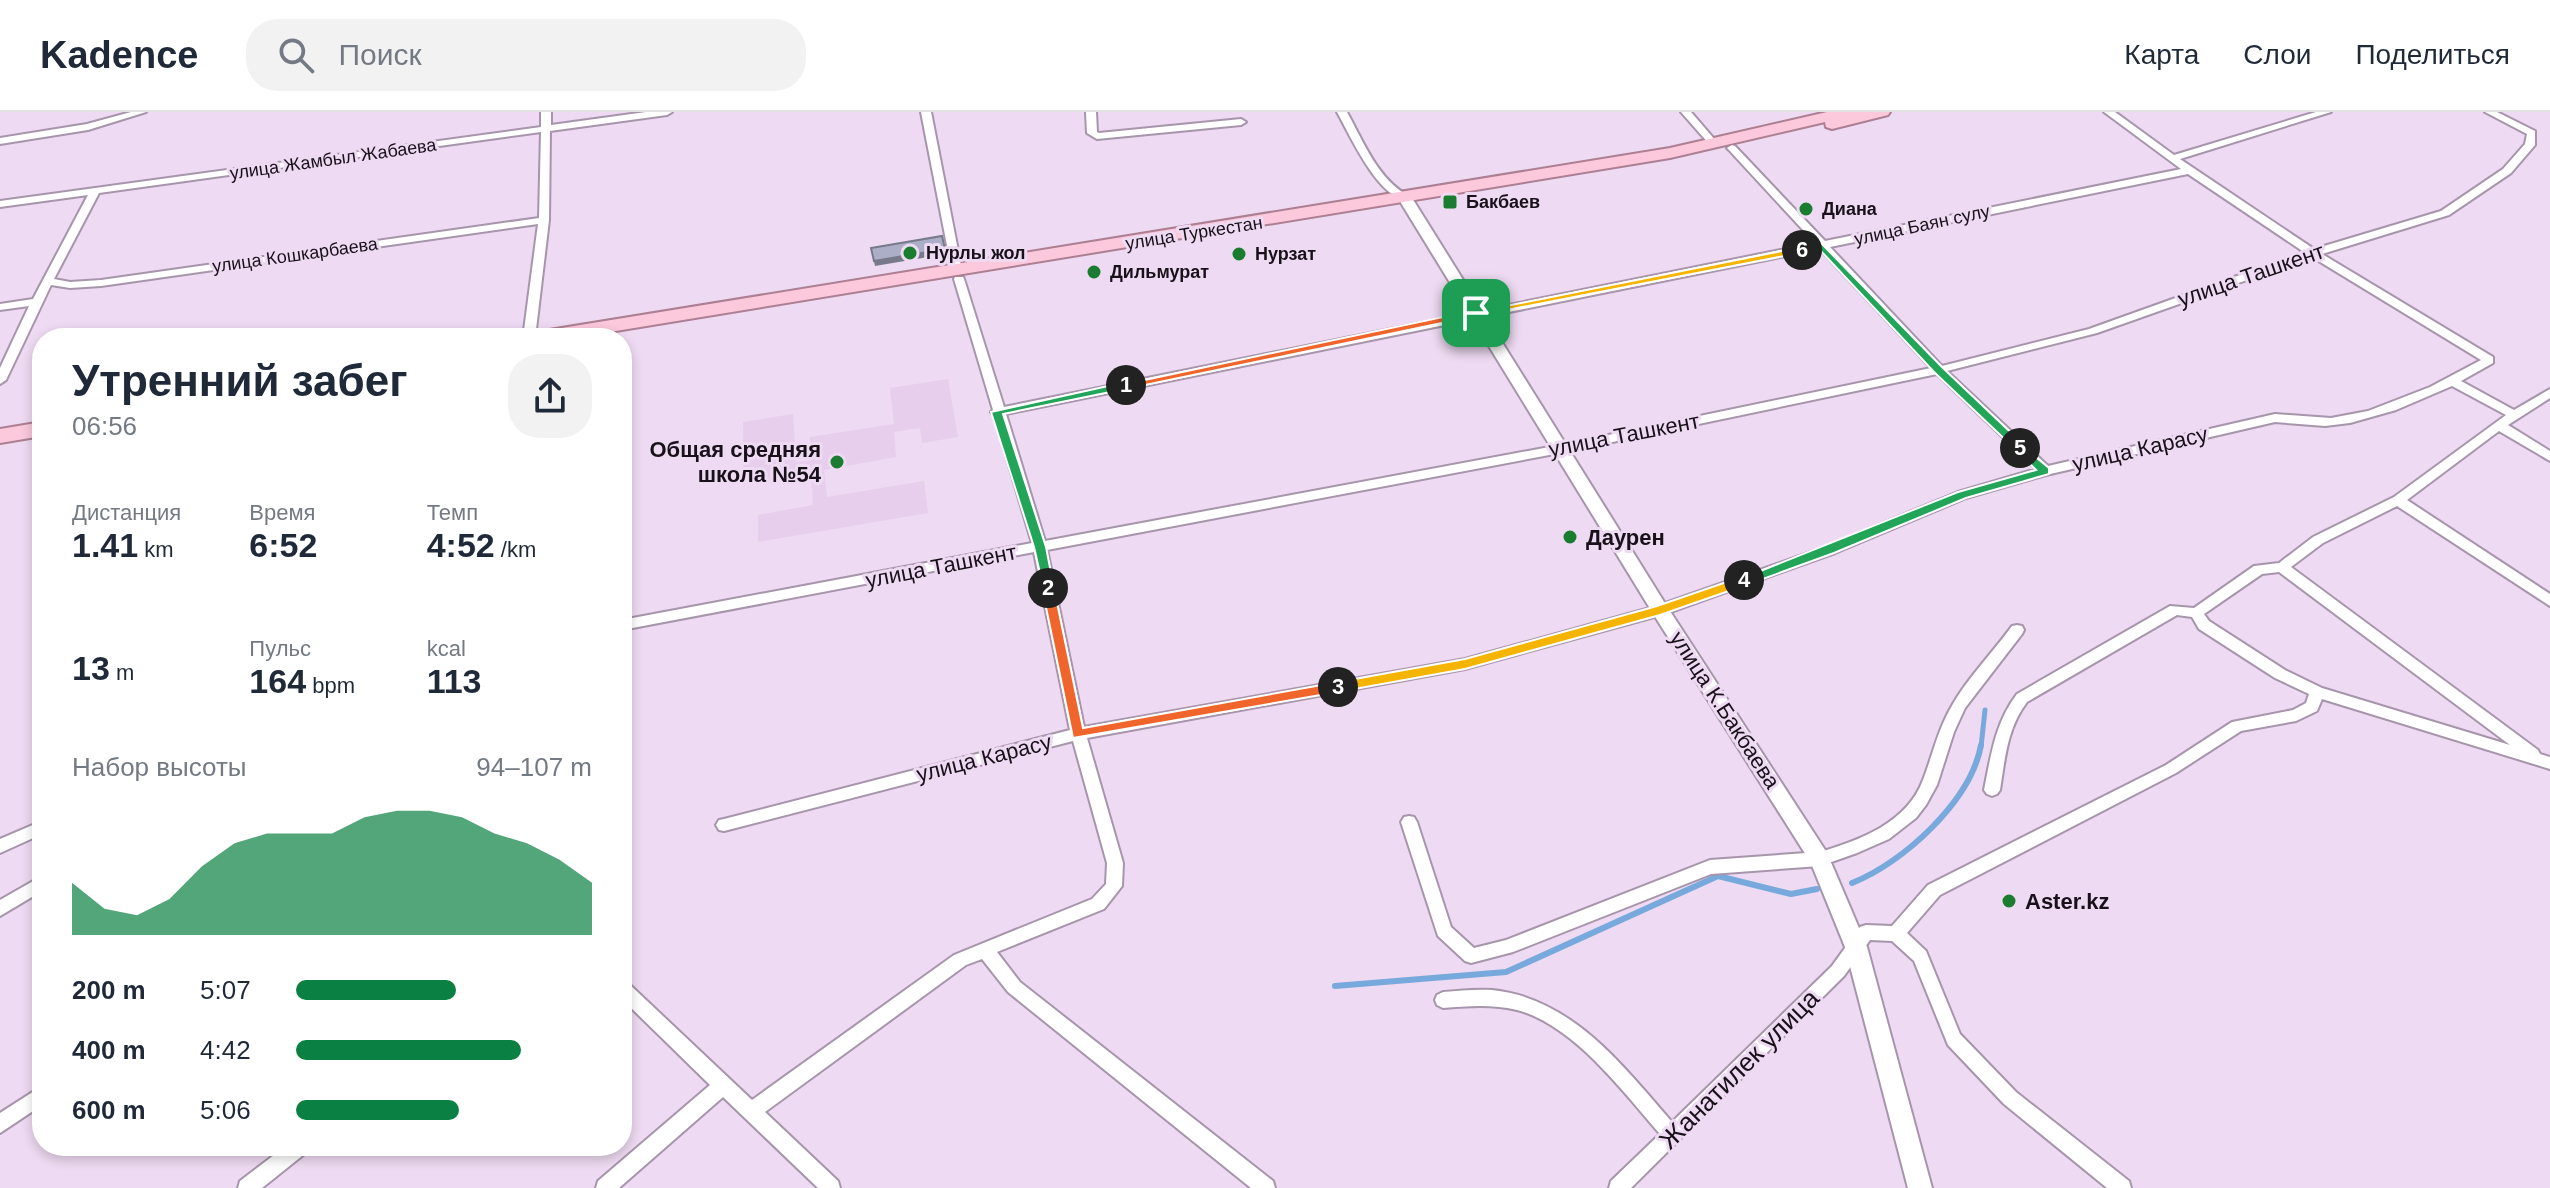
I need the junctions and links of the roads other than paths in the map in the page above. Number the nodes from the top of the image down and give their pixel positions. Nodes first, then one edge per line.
1 (141, 112) edge
2 (546, 112) edge
3 (667, 112) edge
4 (926, 112) edge
5 (1091, 112) edge
6 (1342, 112) edge
7 (1686, 112) edge
8 (1848, 112) edge
9 (1882, 112) edge
10 (2109, 112) edge
11 (2326, 112) edge
12 (2490, 112) edge
13 (1241, 122) dead end
14 (544, 129) junction
15 (0, 141) edge
16 (1713, 143) junction
17 (1732, 148) junction
18 (2171, 159) junction
19 (2188, 171) junction
20 (94, 193) junction
21 (1407, 202) junction
22 (0, 204) edge
23 (544, 220) junction
24 (1821, 246) junction
25 (2309, 254) junction
26 (958, 275) junction
27 (47, 281) junction
28 (37, 302) junction
29 (0, 307) edge
30 (1476, 313) junction
31 (530, 328) edge
32 (604, 328) edge
33 (632, 332) edge
34 (1939, 370) junction
35 (0, 380) edge
36 (2454, 382) junction
37 (2550, 393) edge
38 (997, 412) junction
39 (2514, 415) junction
40 (32, 420) edge
41 (0, 425) edge
42 (2499, 425) junction
43 (32, 431) edge
44 (0, 436) edge
45 (1560, 449) junction
46 (2550, 457) edge
47 (2045, 471) junction
48 (2398, 500) junction
49 (1040, 547) junction
50 (2282, 567) junction
51 (2550, 601) edge
52 (1660, 610) junction
53 (2196, 613) junction
54 (632, 623) edge
55 (2017, 630) dead end
56 (2317, 692) junction
57 (1078, 734) junction
58 (2544, 761) edge
59 (1992, 790) dead end
60 (1409, 822) dead end
61 (724, 825) dead end
62 (32, 832) edge
63 (0, 846) edge
64 (1820, 859) junction
65 (32, 889) edge
66 (0, 909) edge
67 (1896, 934) junction
68 (1856, 947) junction
69 (985, 949) junction
70 (632, 998) edge
71 (1443, 1000) dead end
72 (723, 1085) junction
73 (32, 1102) edge
74 (750, 1112) junction
75 (0, 1124) edge
76 (1672, 1135) junction
77 (288, 1156) edge
78 (247, 1188) edge
79 (605, 1188) edge
80 (831, 1188) edge
81 (1266, 1188) edge
82 (1618, 1188) edge
83 (1920, 1188) edge
84 (2122, 1188) edge

1 - 15 street
2 - 14 street
3 - 14 street, улица Жамбыл Жабаева
4 - 26 street
5 - 13 street
6 - 21 street, улица К.Бакбаева
7 - 16 street
8 - 16 highway, улица Туркестан
9 - 17 highway, улица Туркестан
10 - 18 street
11 - 18 street
12 - 25 street, улица Ташкент
14 - 20 street, улица Жамбыл Жабаева
14 - 23 street
16 - 21 highway, улица Туркестан
17 - 21 highway, улица Туркестан
17 - 24 street
18 - 19 street
19 - 24 street, улица Баян сулу
19 - 25 street
20 - 22 street, улица Жамбыл Жабаева
20 - 27 street
21 - 26 highway, улица Туркестан
21 - 30 street, улица К.Бакбаева
23 - 27 street, улица Кошкарбаева
23 - 31 street
24 - 30 street, улица Баян сулу
24 - 34 street
25 - 34 street, улица Ташкент
25 - 36 street, улица Карасу
26 - 32 highway, улица Туркестан
26 - 33 highway, улица Туркестан
26 - 38 street
27 - 28 street
28 - 29 street
28 - 35 street
30 - 38 street, улица Баян сулу
30 - 45 street, улица К.Бакбаева
34 - 45 street, улица Ташкент
34 - 47 street
36 - 39 street
36 - 47 street, улица Карасу
37 - 39 street
38 - 49 street
39 - 42 street
40 - 41 highway
42 - 46 street
42 - 48 street
43 - 44 highway
45 - 49 street, улица Ташкент
45 - 52 street, улица К.Бакбаева
47 - 52 street, улица Карасу
48 - 50 street
48 - 51 street
49 - 54 street, улица Ташкент
49 - 57 street
50 - 53 street
50 - 58 street
52 - 57 street, улица Карасу
52 - 64 street, улица К.Бакбаева
53 - 56 street
53 - 59 street
55 - 64 street
56 - 58 street
56 - 67 street
57 - 61 street, улица Карасу
57 - 69 street
60 - 64 street
62 - 63 street
64 - 68 street, улица К.Бакбаева
65 - 66 street
67 - 68 street
67 - 84 street
68 - 76 street, Жанатилек улица
68 - 83 street, улица К.Бакбаева
69 - 74 street
69 - 81 street
70 - 72 street
71 - 76 street
72 - 74 street
72 - 79 street
73 - 75 street
74 - 80 street
76 - 82 street, Жанатилек улица
77 - 78 street

